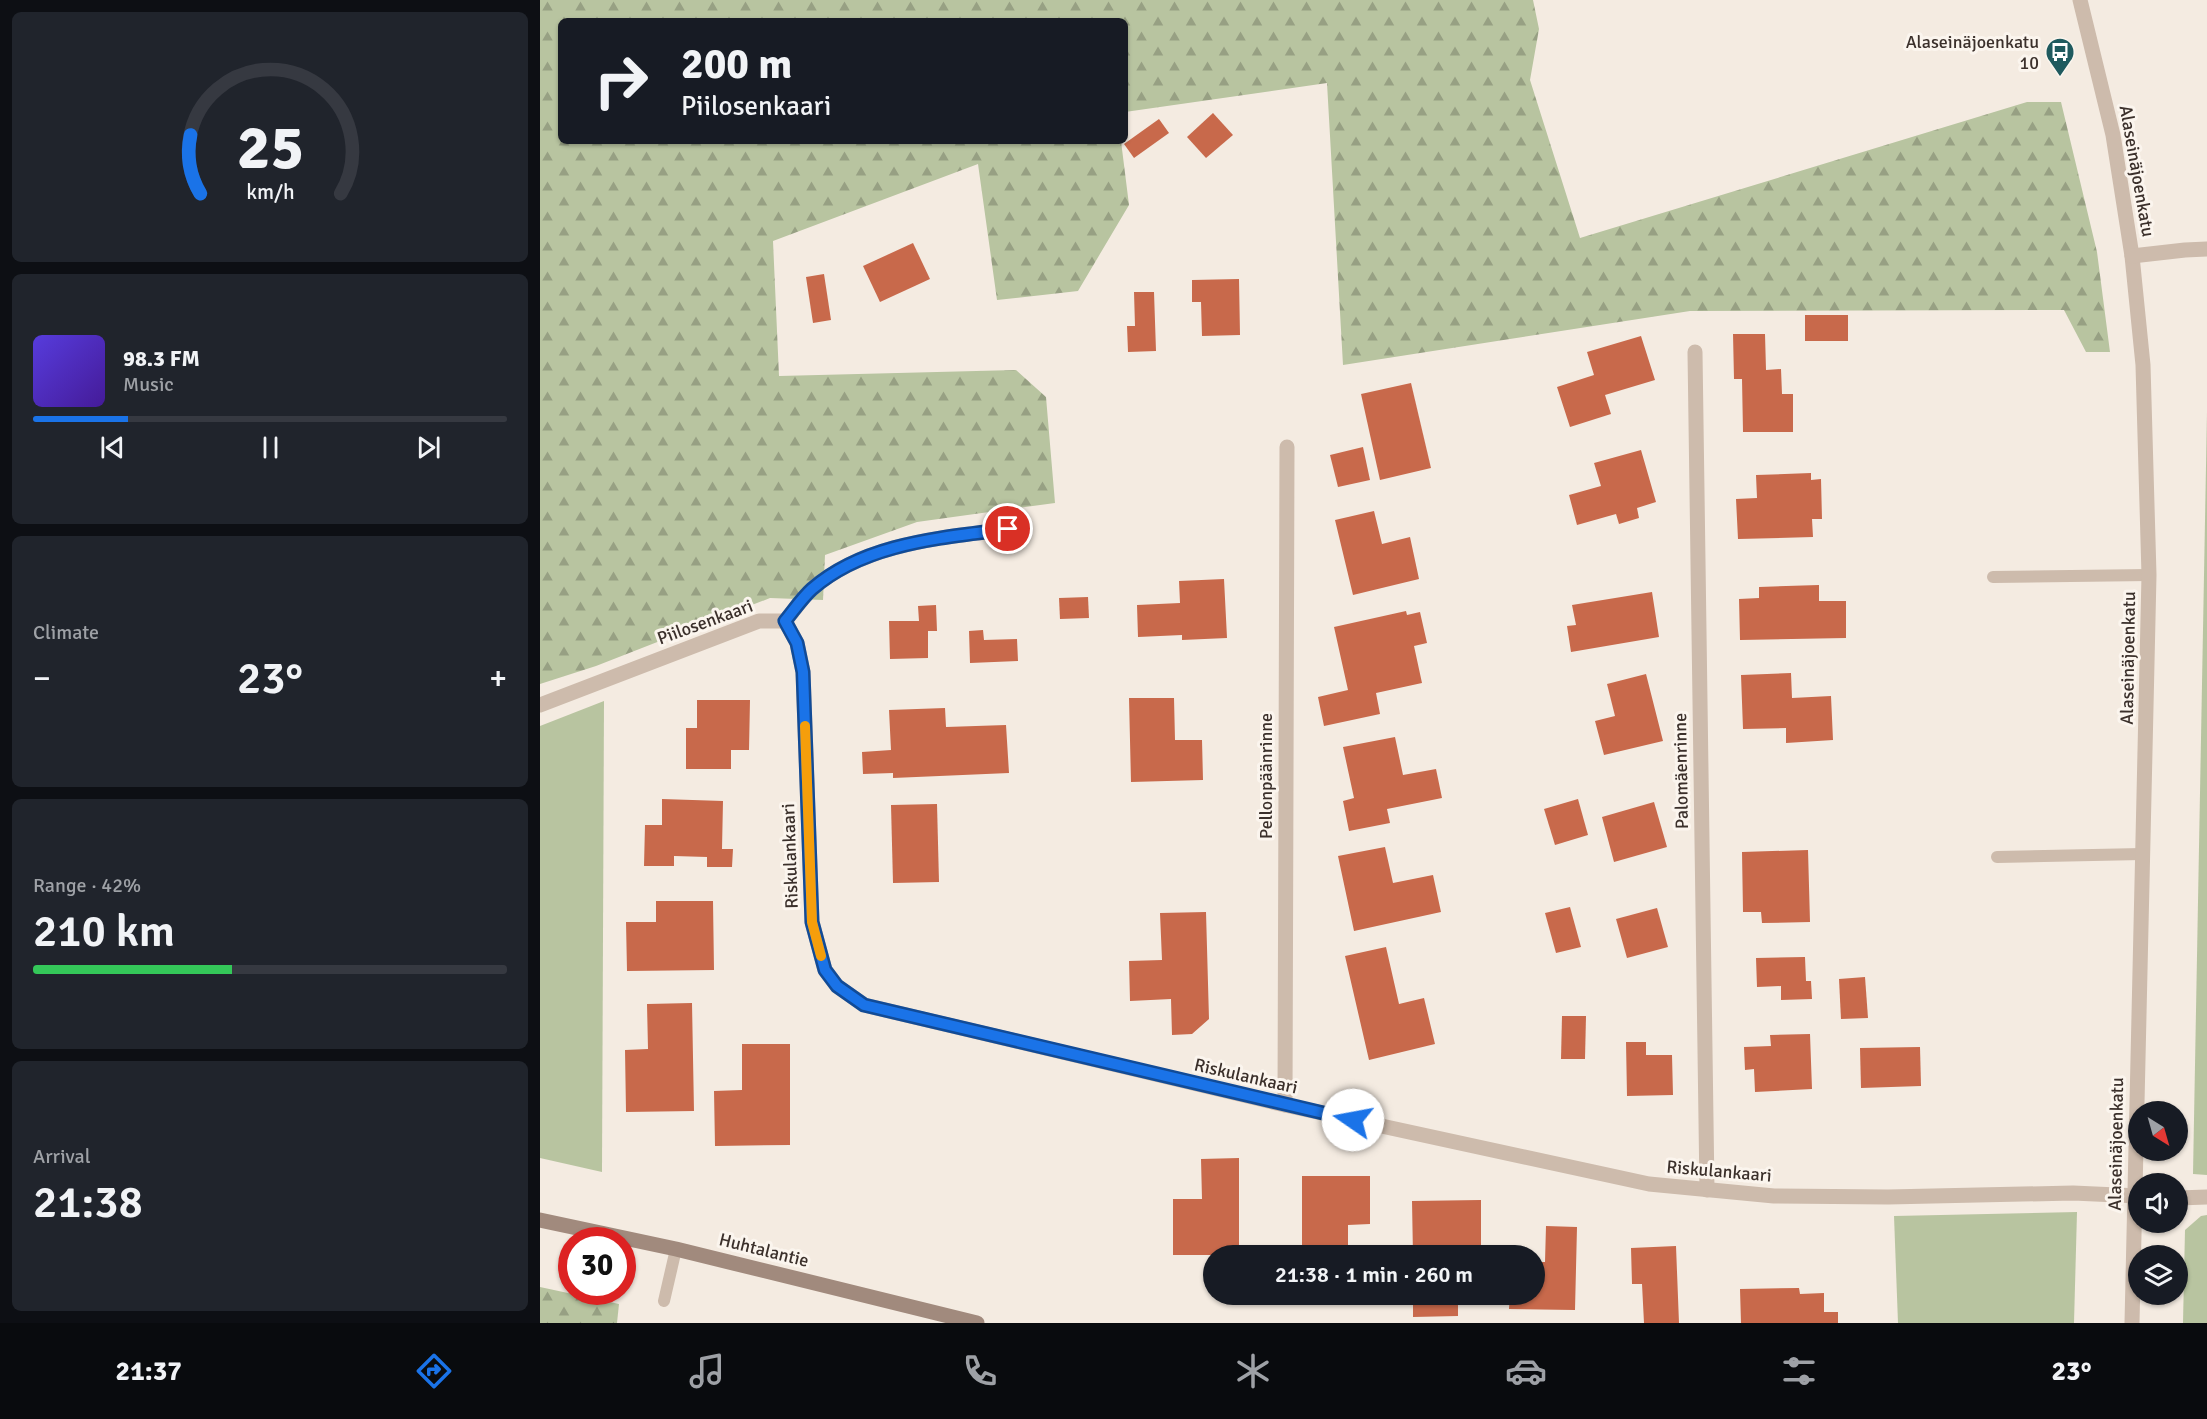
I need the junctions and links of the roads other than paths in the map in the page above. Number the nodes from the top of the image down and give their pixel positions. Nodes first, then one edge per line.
1 (2080, 0) edge
2 (2207, 249) edge
3 (2132, 256) junction
4 (1695, 352) dead end
5 (1287, 447) dead end
6 (1008, 529) dead end
7 (2149, 575) junction
8 (1993, 577) dead end
9 (785, 621) junction
10 (540, 705) edge
11 (2142, 854) junction
12 (1998, 857) dead end
13 (1285, 1105) junction
14 (2137, 1173) edge
15 (1707, 1190) junction
16 (2128, 1196) edge
17 (2207, 1197) edge
18 (2188, 1198) edge
19 (540, 1220) edge
20 (2136, 1233) edge
21 (676, 1249) junction
22 (664, 1301) dead end
23 (977, 1323) edge
24 (2132, 1323) edge

1 - 3 street, Alaseinäjoenkatu
2 - 3 street
3 - 7 street, Alaseinäjoenkatu
4 - 15 street, Palomäenrinne
5 - 13 street, Pellonpäänrinne
6 - 9 street
7 - 8 lane
7 - 11 street, Alaseinäjoenkatu
9 - 10 street, Piilosenkaari
9 - 13 street, Riskulankaari
11 - 12 lane
11 - 14 street, Alaseinäjoenkatu
13 - 15 street, Riskulankaari
15 - 16 street, Riskulankaari
17 - 18 street
19 - 21 main road, Huhtalantie
20 - 24 street, Alaseinäjoenkatu
21 - 22 lane
21 - 23 main road, Huhtalantie

